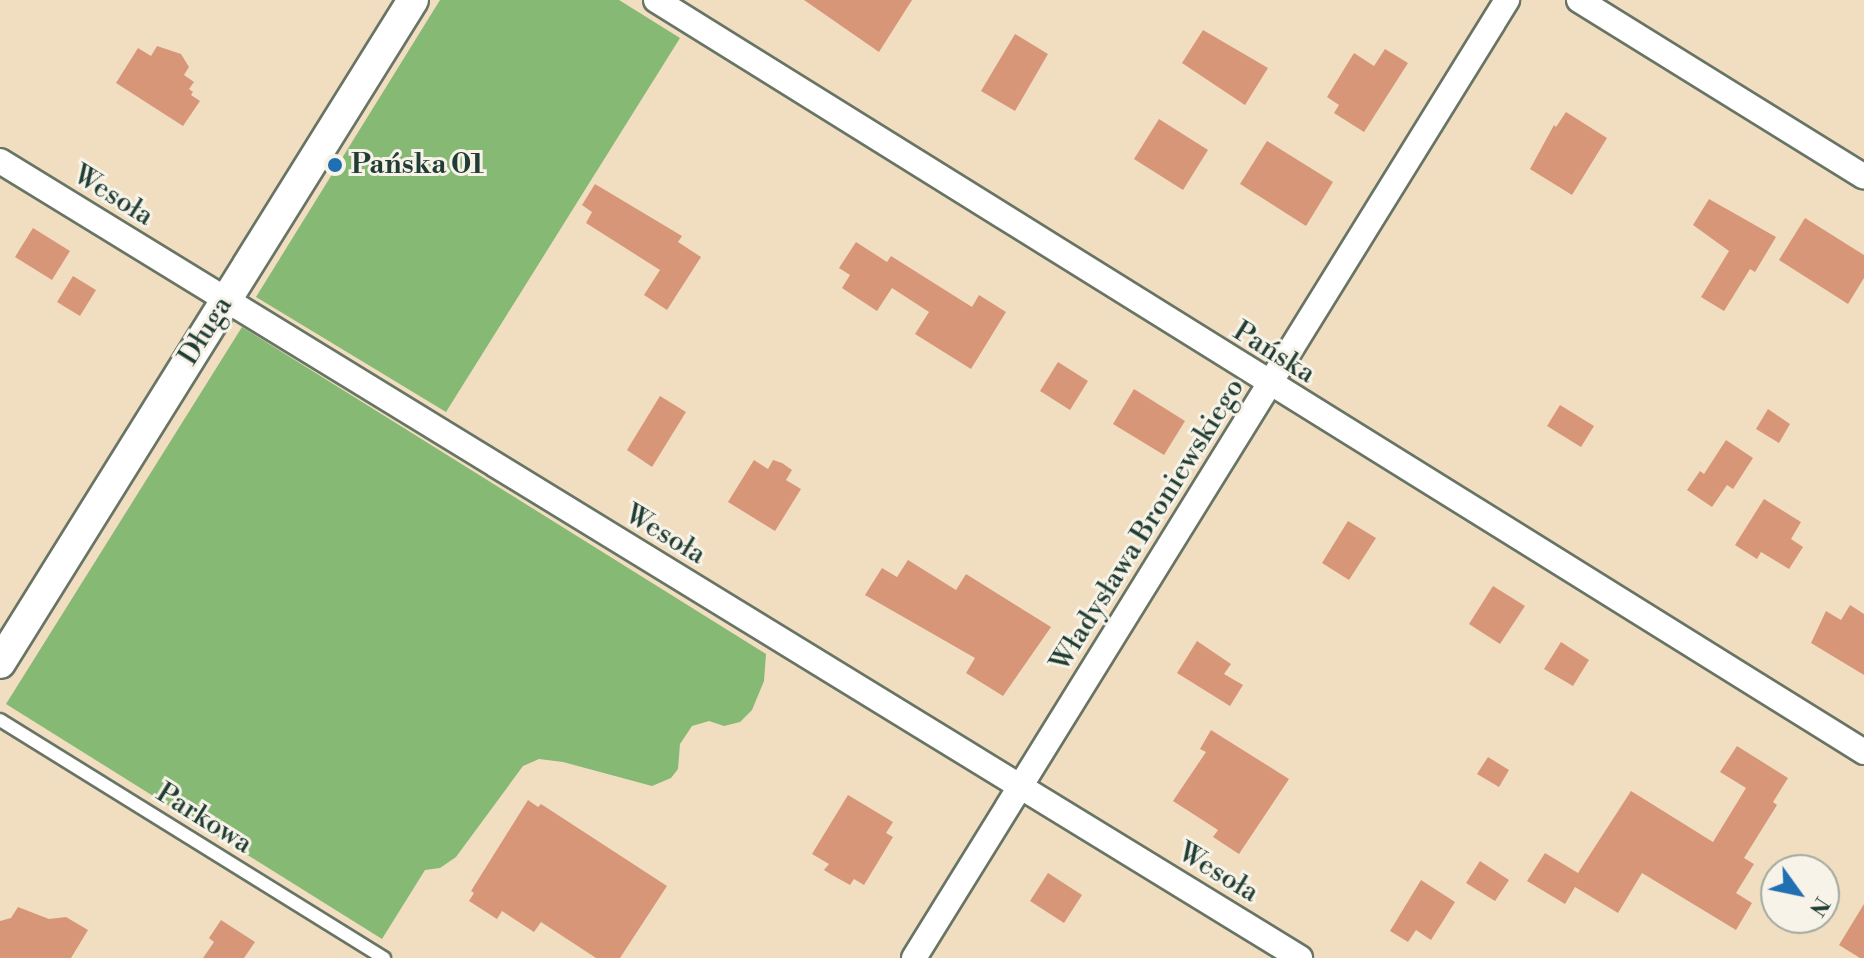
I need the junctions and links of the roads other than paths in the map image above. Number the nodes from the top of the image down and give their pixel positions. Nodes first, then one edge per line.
1 (413, 0) edge
2 (656, 0) edge
3 (1507, 0) edge
4 (1579, 0) edge
5 (0, 161) edge
6 (1864, 177) edge
7 (225, 302) junction
8 (1270, 385) junction
9 (0, 663) edge
10 (0, 720) edge
11 (1864, 752) edge
12 (1020, 787) junction
13 (384, 958) edge
14 (914, 958) edge
15 (1300, 958) edge

1 - 7 street, Długa
2 - 8 street, Pańska
3 - 8 street, Władysława Broniewskiego
4 - 6 street
5 - 7 street, Wesoła
7 - 9 street, Długa
7 - 12 street, Wesoła
8 - 11 street, Pańska
8 - 12 street, Władysława Broniewskiego
10 - 13 lane, Parkowa
12 - 14 street, Władysława Broniewskiego
12 - 15 street, Wesoła

